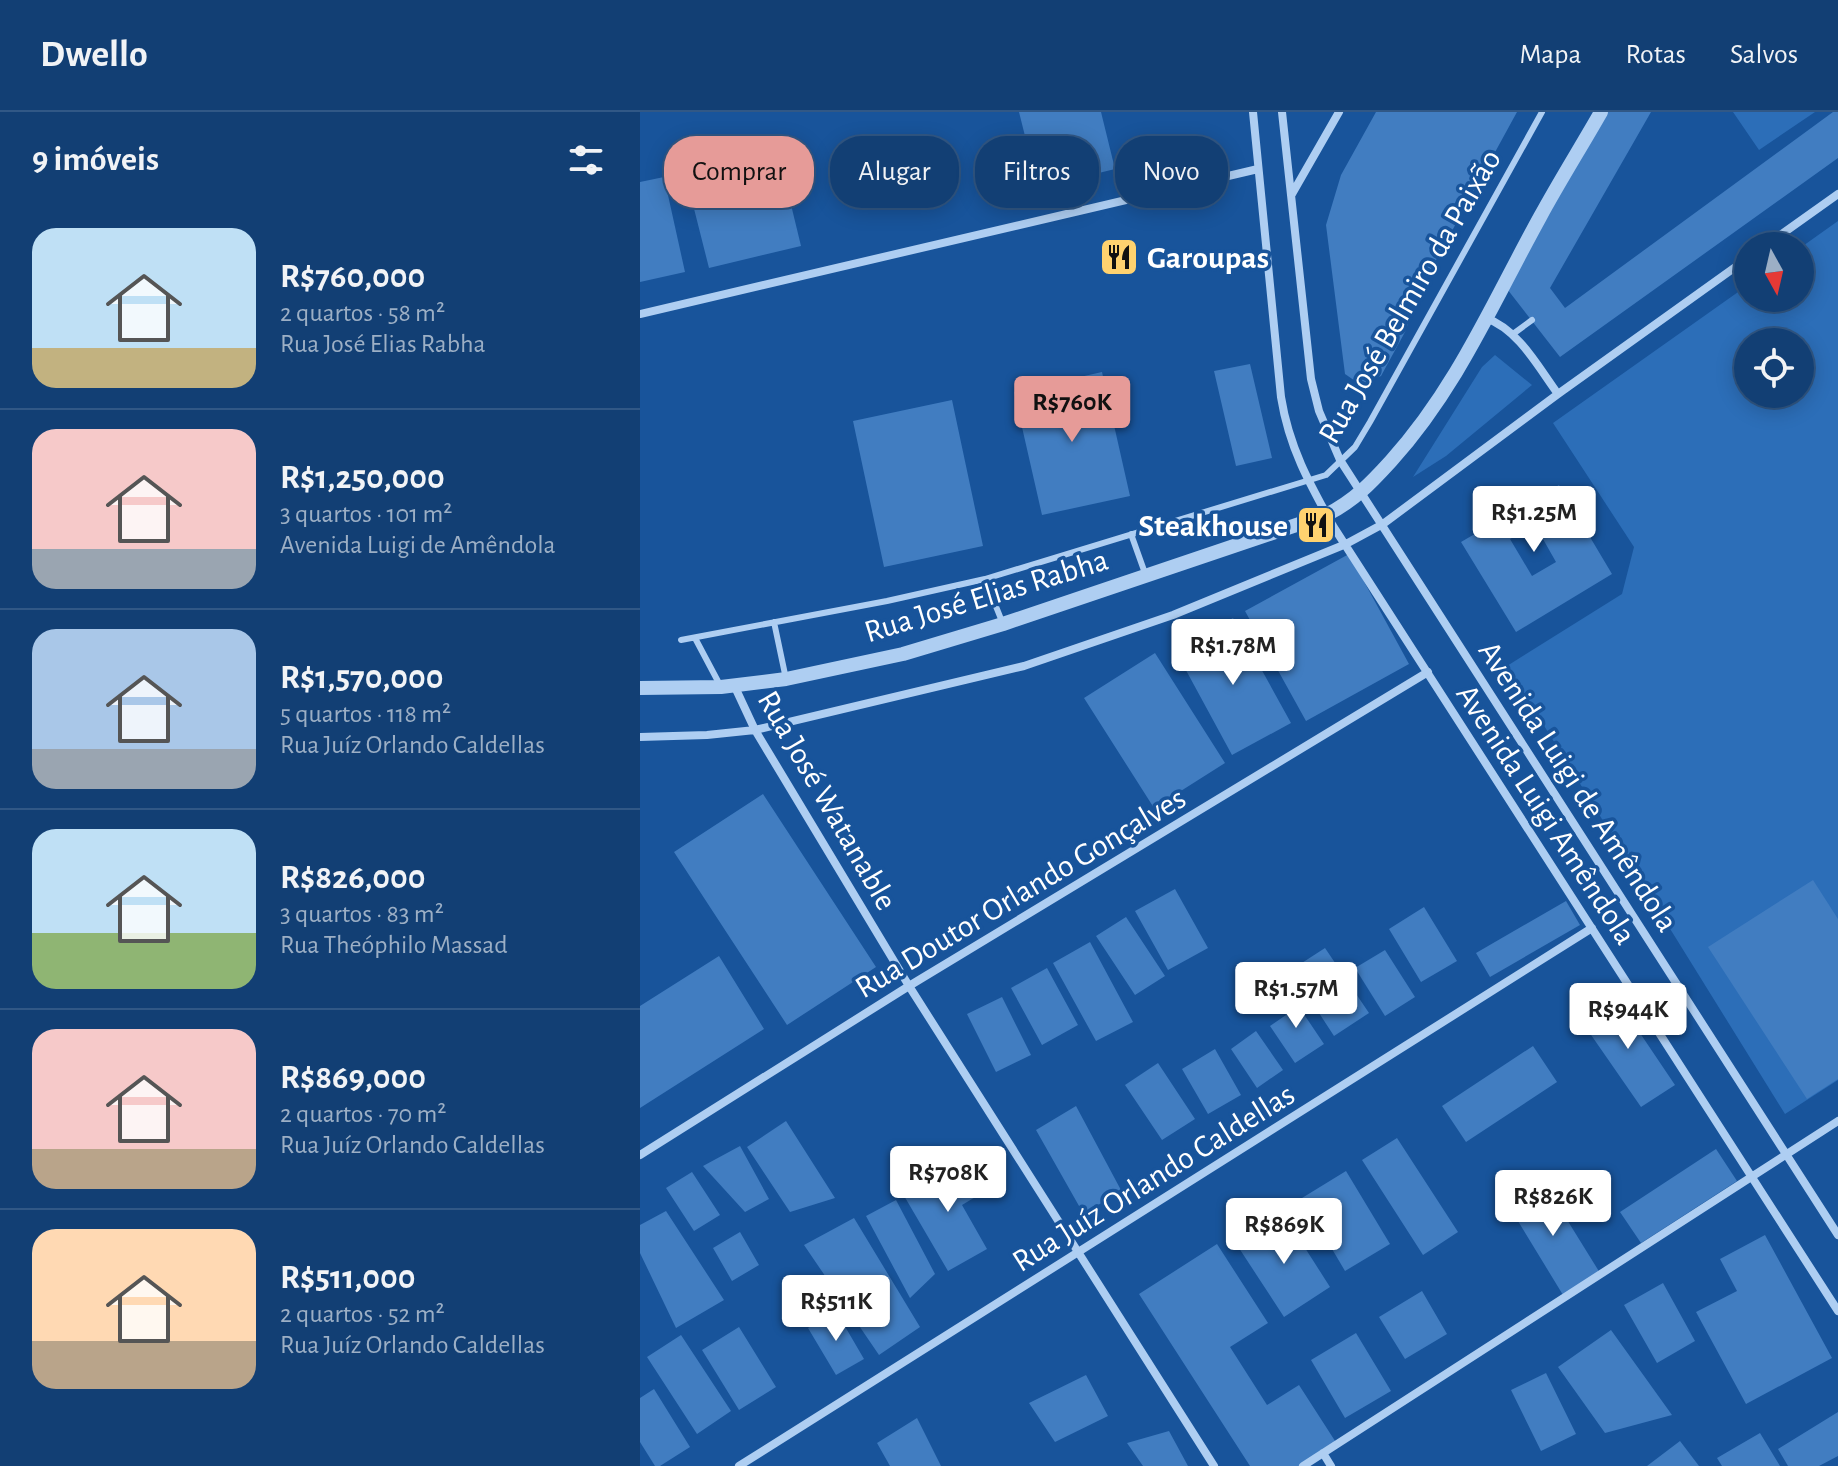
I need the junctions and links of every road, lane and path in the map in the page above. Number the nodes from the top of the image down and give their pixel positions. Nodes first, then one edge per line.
1 (1253, 112) edge
2 (1282, 112) edge
3 (1339, 112) edge
4 (1542, 112) edge
5 (1601, 112) edge
6 (1258, 169) junction
7 (1838, 194) edge
8 (1292, 195) junction
9 (1785, 232) edge
10 (1734, 268) edge
11 (640, 314) edge
12 (1486, 318) junction
13 (1532, 320) dead end
14 (1513, 334) junction
15 (1558, 394) junction
16 (1342, 462) junction
17 (1306, 477) junction
18 (1361, 494) junction
19 (1326, 515) junction
20 (1383, 524) junction
21 (1131, 534) junction
22 (1346, 544) junction
23 (1146, 576) junction
24 (985, 579) junction
25 (774, 622) junction
26 (1003, 624) junction
27 (695, 638) junction
28 (681, 640) dead end
29 (1428, 672) junction
30 (786, 679) junction
31 (727, 686) junction
32 (640, 688) edge
33 (755, 730) junction
34 (640, 737) edge
35 (1592, 928) junction
36 (909, 986) junction
37 (1838, 1121) edge
38 (1786, 1154) junction
39 (640, 1155) edge
40 (1752, 1177) junction
41 (1838, 1235) edge
42 (1077, 1253) junction
43 (1838, 1311) edge
44 (1323, 1453) junction
45 (739, 1466) edge
46 (1214, 1466) edge
47 (1303, 1466) edge
48 (1331, 1466) edge

1 - 6 street, Avenida Luigi Amêndola
2 - 8 street, Avenida Luigi de Amêndola
3 - 8 street
4 - 16 lane, Rua José Belmiro da Paixão
5 - 12 street, Rua José Elias Rabha
6 - 11 street
6 - 17 street, Avenida Luigi Amêndola
7 - 9 street
8 - 16 street, Avenida Luigi de Amêndola
10 - 15 street
12 - 14 street
12 - 18 street, Rua José Elias Rabha
13 - 14 lane
14 - 15 street
15 - 20 street
16 - 17 lane, Rua José Belmiro da Paixão
16 - 18 street, Avenida Luigi de Amêndola
17 - 19 street, Avenida Luigi Amêndola
17 - 21 lane, Rua José Belmiro da Paixão
18 - 19 street, Rua José Elias Rabha
18 - 20 street, Avenida Luigi de Amêndola
19 - 22 street, Avenida Luigi Amêndola
19 - 23 street, Rua José Elias Rabha
20 - 22 street
20 - 38 street, Avenida Luigi de Amêndola
21 - 23 lane
21 - 24 lane, Rua José Belmiro da Paixão
22 - 29 street, Avenida Luigi Amêndola
22 - 33 street
23 - 26 street, Rua José Elias Rabha
24 - 25 lane, Rua José Belmiro da Paixão
24 - 26 lane
25 - 27 lane, Rua José Belmiro da Paixão
25 - 30 lane
26 - 30 street, Rua José Elias Rabha
27 - 28 lane, Rua José Belmiro da Paixão
27 - 31 lane
29 - 35 street, Avenida Luigi Amêndola
29 - 36 street, Rua Doutor Orlando Gonçalves
30 - 31 street, Rua José Elias Rabha
31 - 32 street, Rua José Elias Rabha
31 - 33 street, Rua José Watanable
33 - 34 street
33 - 36 street, Rua José Watanable
35 - 40 street, Avenida Luigi Amêndola
35 - 42 street, Rua Juíz Orlando Caldellas
36 - 39 street, Rua Doutor Orlando Gonçalves
36 - 42 street, Rua José Watanable
37 - 38 street
38 - 40 street
38 - 41 street, Avenida Luigi de Amêndola
40 - 43 street, Avenida Luigi Amêndola
40 - 44 street
42 - 45 street, Rua Juíz Orlando Caldellas
42 - 46 street, Rua José Watanable
44 - 47 street
44 - 48 street

